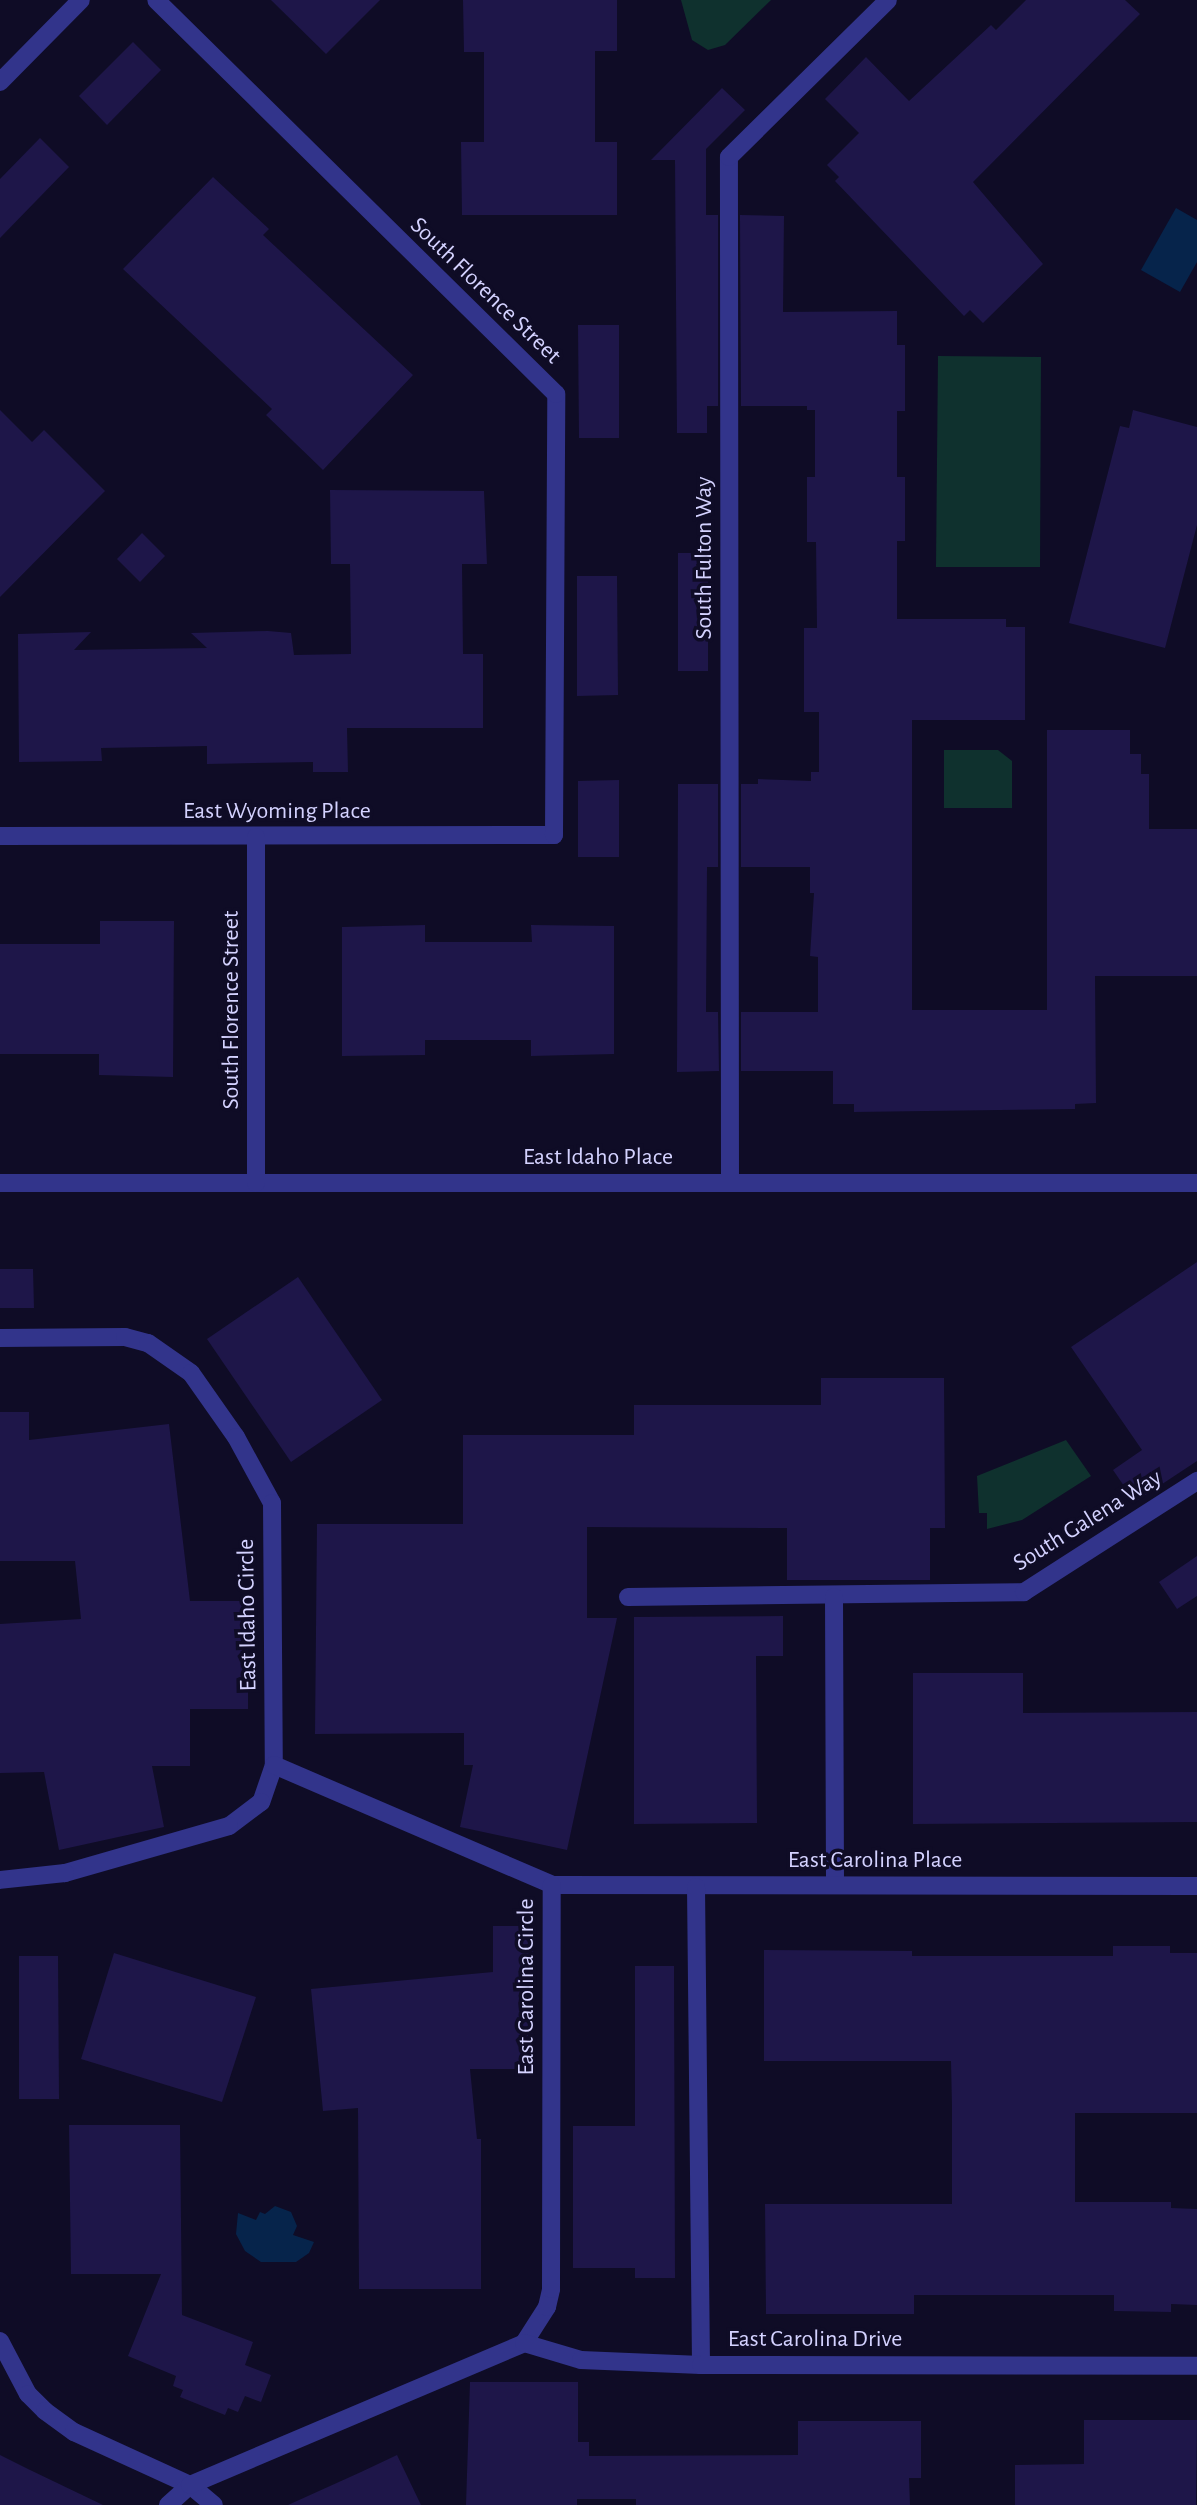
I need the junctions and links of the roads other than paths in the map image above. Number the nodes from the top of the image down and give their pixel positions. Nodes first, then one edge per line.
1 (81, 0) edge
2 (156, 0) edge
3 (888, 0) edge
4 (0, 82) edge
5 (554, 835) joint
6 (0, 836) edge
7 (256, 837) junction
8 (730, 1182) junction
9 (0, 1183) edge
10 (256, 1183) junction
11 (1197, 1183) edge
12 (0, 1338) edge
13 (1197, 1481) edge
14 (628, 1597) dead end
15 (834, 1597) junction
16 (274, 1765) junction
17 (0, 1880) edge
18 (552, 1885) junction
19 (835, 1885) junction
20 (695, 1886) junction
21 (1197, 1886) edge
22 (0, 2341) edge
23 (524, 2343) junction
24 (701, 2365) junction
25 (1197, 2366) edge
26 (190, 2485) junction
27 (168, 2505) edge
28 (214, 2505) edge

1 - 4 street
2 - 5 street, South Florence Street
3 - 8 street, South Fulton Way
5 - 7 street, East Wyoming Place
6 - 7 street, East Wyoming Place
7 - 10 street, South Florence Street
8 - 10 street, East Idaho Place
8 - 11 street, East Idaho Place
9 - 10 street, East Idaho Place
12 - 16 street, East Idaho Circle
13 - 15 street, South Galena Way
14 - 15 street, South Galena Way
15 - 19 street
16 - 17 street, East Idaho Circle
16 - 18 street, East Carolina Circle
18 - 20 street, East Carolina Place
18 - 23 street, East Carolina Circle
19 - 20 street, East Carolina Place
19 - 21 street, East Carolina Place
20 - 24 street, East Carolina Drive
22 - 26 street
23 - 24 street
23 - 26 street
24 - 25 street, East Carolina Drive
26 - 27 street
26 - 28 street

